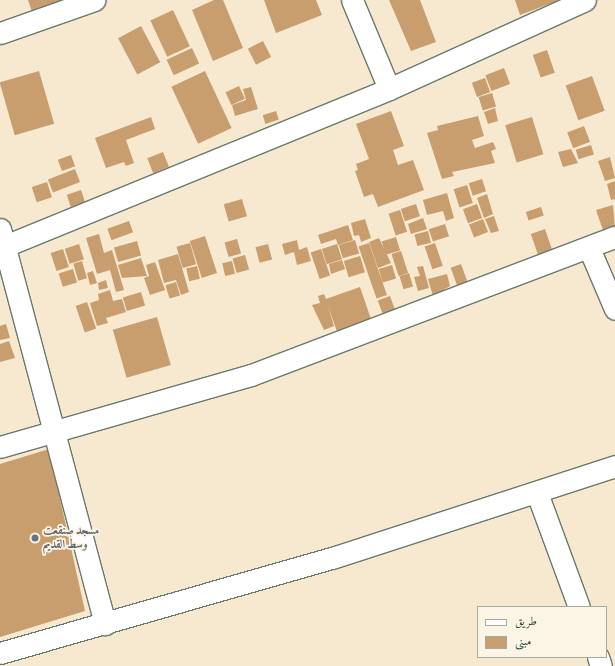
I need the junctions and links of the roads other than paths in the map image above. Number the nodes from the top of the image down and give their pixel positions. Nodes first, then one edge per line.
1 (94, 0) edge
2 (352, 0) edge
3 (585, 0) edge
4 (0, 33) edge
5 (389, 89) junction
6 (615, 237) edge
7 (2, 241) edge
8 (589, 248) junction
9 (615, 309) edge
10 (54, 432) junction
11 (0, 447) edge
12 (615, 466) edge
13 (537, 493) junction
14 (579, 606) edge
15 (105, 624) junction
16 (0, 653) edge

1 - 4 street
2 - 5 street
3 - 5 street
5 - 7 street
6 - 8 street
7 - 10 street
8 - 9 street
8 - 10 street
10 - 11 street
10 - 15 street
12 - 13 street
13 - 14 street
13 - 15 street
15 - 16 street

